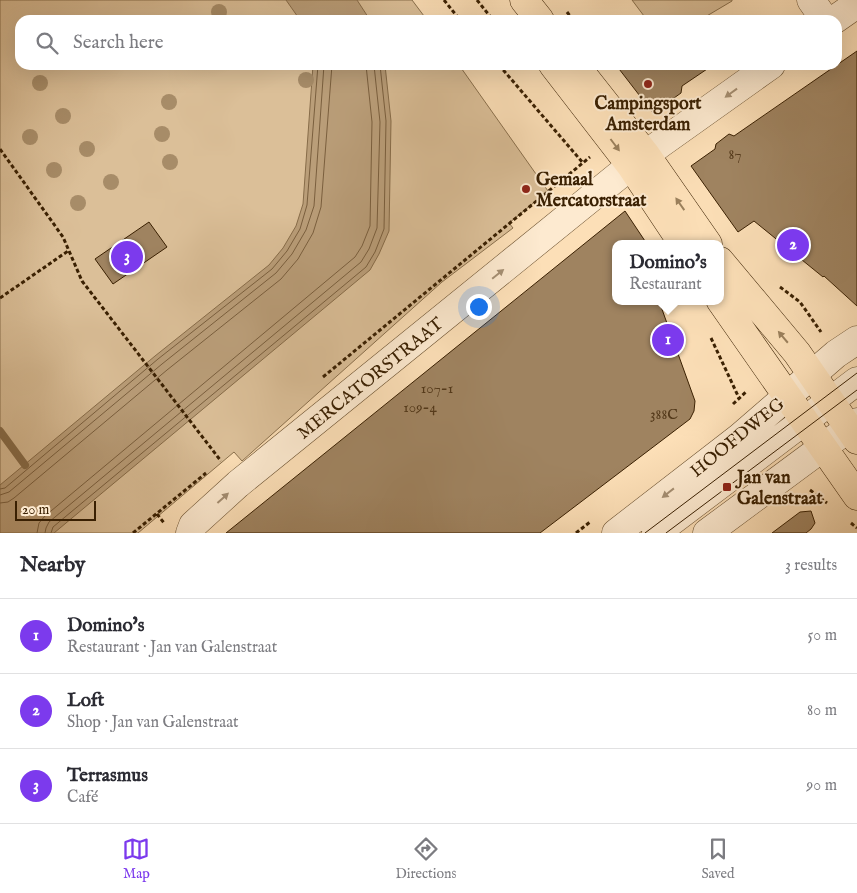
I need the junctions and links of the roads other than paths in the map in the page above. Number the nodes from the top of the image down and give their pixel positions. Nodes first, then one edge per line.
1 (504, 0) edge
2 (524, 0) edge
3 (811, 0) edge
4 (857, 4) edge
5 (515, 15) edge
6 (536, 15) edge
7 (822, 15) edge
8 (841, 15) edge
9 (557, 70) edge
10 (578, 70) edge
11 (764, 70) edge
12 (638, 161) junction
13 (681, 240) edge
14 (705, 240) edge
15 (724, 266) edge
16 (724, 305) edge
17 (857, 340) edge
18 (812, 375) junction
19 (857, 381) edge
20 (788, 397) junction
21 (830, 401) junction
22 (804, 421) junction
23 (854, 430) edge
24 (823, 447) junction
25 (857, 496) edge
26 (190, 533) edge
27 (616, 533) edge
28 (656, 533) edge
29 (707, 533) edge

1 - 5 main road
2 - 6 main road
3 - 7 street
4 - 8 street
9 -> 12 main road
10 - 12 main road
11 -> 12 street, MERCATORSTRAAT
12 - 13 main road
14 -> 12 main road
26 -> 12 street, MERCATORSTRAAT
18 -> 15 main road
16 - 20 main road
17 - 18 street, HOOFDWEG
18 - 20 street, HOOFDWEG
18 - 21 main road
19 - 21 street, HOOFDWEG
20 - 22 main road
20 -> 27 street, HOOFDWEG
21 - 22 street, HOOFDWEG
21 - 23 main road
22 - 24 main road
22 - 28 street, HOOFDWEG
23 - 24 street
24 - 25 main road
24 - 29 street

